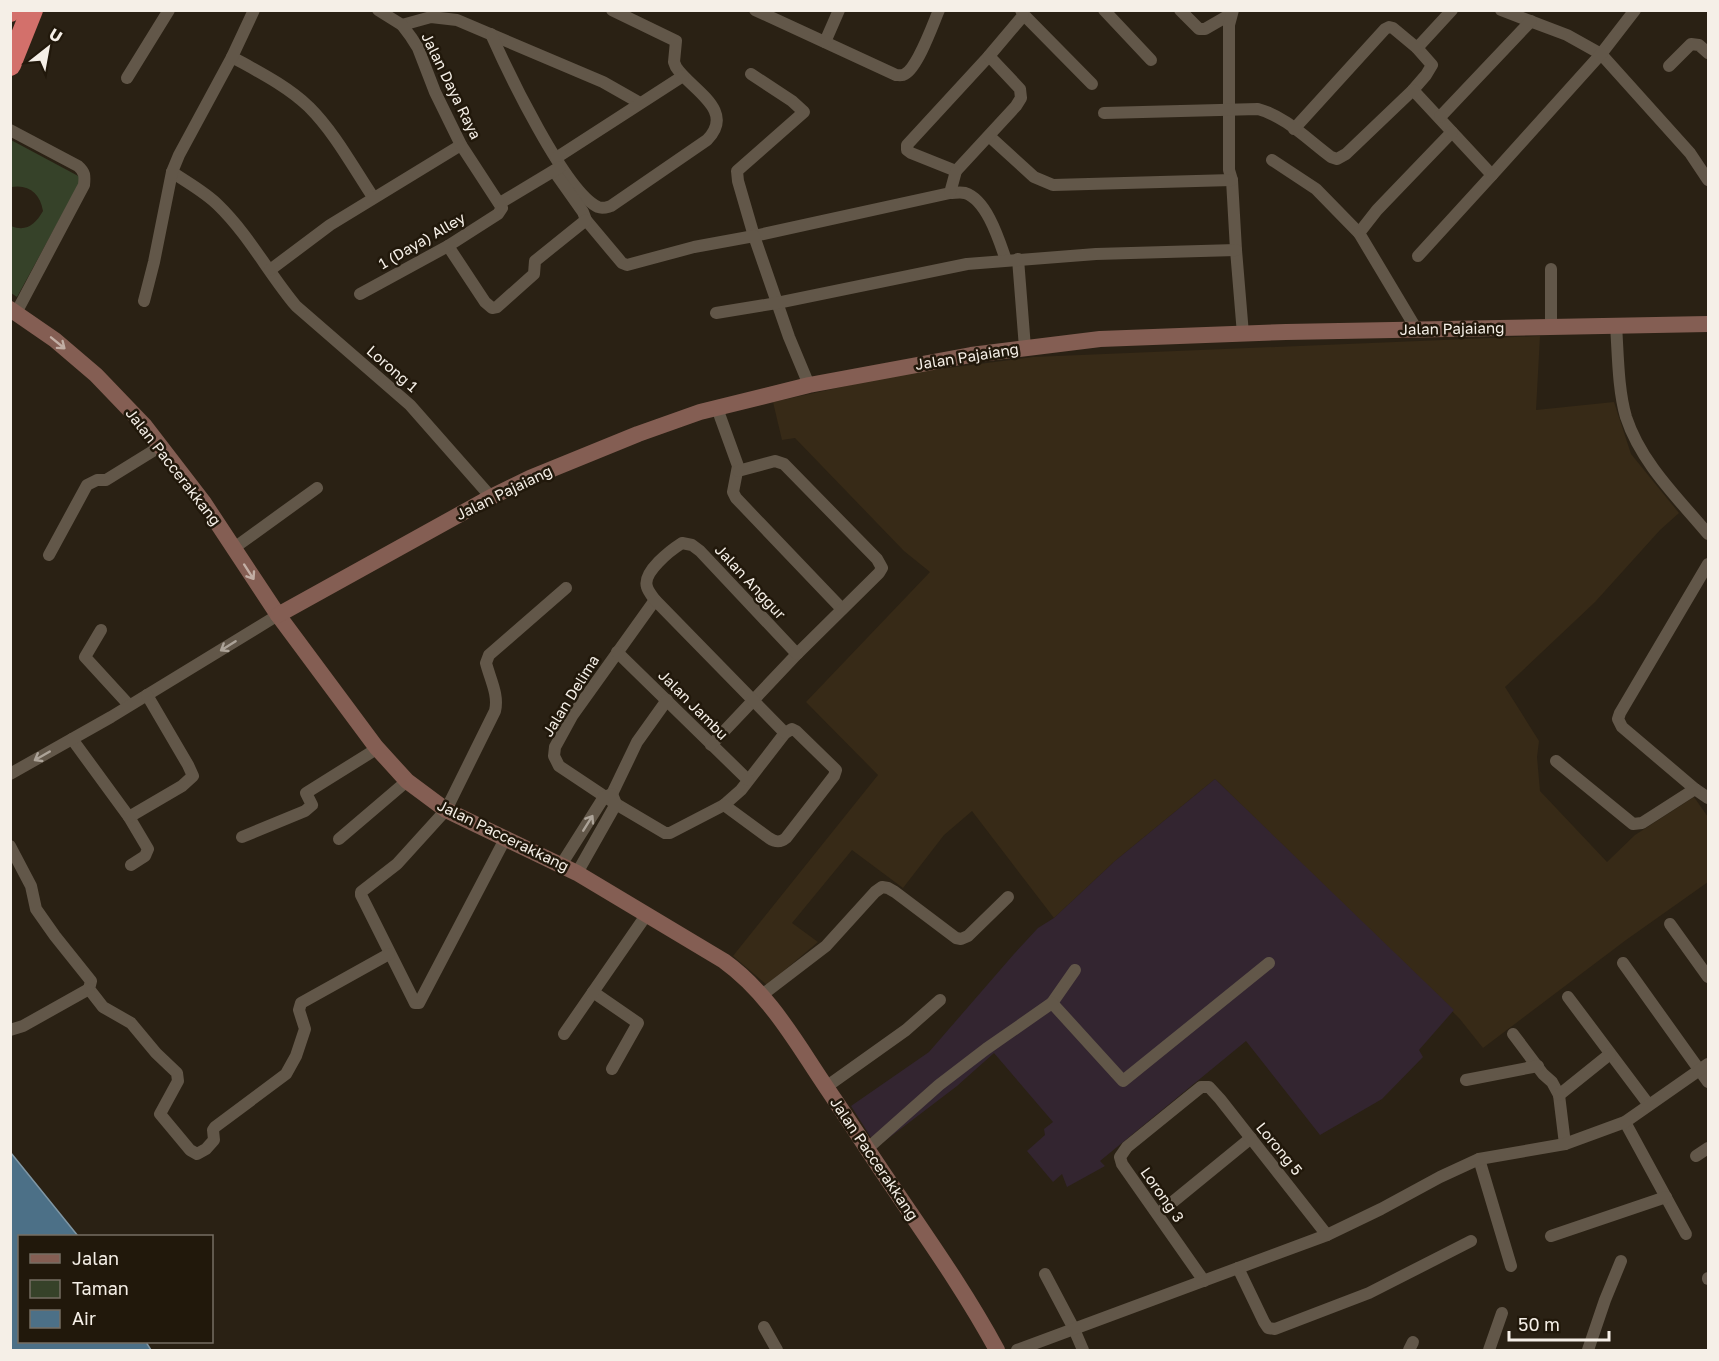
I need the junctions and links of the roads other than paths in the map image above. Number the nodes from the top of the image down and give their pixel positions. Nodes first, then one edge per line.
1 (32, 10) edge
2 (169, 10) edge
3 (254, 10) edge
4 (378, 10) edge
5 (612, 10) edge
6 (755, 10) edge
7 (839, 10) edge
8 (939, 10) edge
9 (1104, 10) edge
10 (1180, 10) edge
11 (1452, 10) edge
12 (1501, 10) edge
13 (1635, 10) edge
14 (1022, 12) edge
15 (1232, 12) edge
16 (450, 14) edge
17 (398, 18) edge
18 (1531, 21) junction
19 (491, 34) junction
20 (825, 42) junction
21 (1417, 48) junction
22 (1708, 53) edge
23 (1601, 54) junction
24 (989, 56) junction
25 (232, 57) junction
26 (1151, 60) dead end
27 (10, 64) edge
28 (1669, 66) dead end
29 (751, 75) dead end
30 (682, 76) junction
31 (127, 78) dead end
32 (1092, 84) dead end
33 (1413, 90) junction
34 (640, 103) junction
35 (1229, 110) junction
36 (1104, 113) dead end
37 (1440, 117) junction
38 (1294, 129) junction
39 (10, 130) edge
40 (1452, 132) junction
41 (989, 136) junction
42 (461, 145) junction
43 (1272, 160) dead end
44 (557, 165) junction
45 (956, 171) junction
46 (172, 172) junction
47 (1492, 175) junction
48 (1232, 180) junction
49 (1708, 180) edge
50 (950, 193) junction
51 (373, 197) junction
52 (499, 209) junction
53 (586, 220) junction
54 (1359, 233) junction
55 (754, 237) junction
56 (448, 246) junction
57 (1236, 250) junction
58 (1418, 256) dead end
59 (1012, 260) junction
60 (1551, 269) dead end
61 (270, 270) junction
62 (360, 294) dead end
63 (144, 301) dead end
64 (777, 303) junction
65 (13, 311) edge
66 (716, 313) dead end
67 (1708, 324) edge
68 (1616, 325) junction
69 (1551, 326) junction
70 (1418, 330) junction
71 (1243, 334) junction
72 (1025, 348) junction
73 (809, 385) junction
74 (717, 408) junction
75 (161, 446) junction
76 (738, 471) junction
77 (317, 488) dead end
78 (491, 497) junction
79 (1708, 534) edge
80 (234, 548) junction
81 (49, 555) dead end
82 (1708, 564) edge
83 (566, 588) dead end
84 (655, 600) junction
85 (842, 609) junction
86 (278, 615) junction
87 (101, 630) dead end
88 (617, 652) junction
89 (797, 654) junction
90 (147, 695) junction
91 (667, 700) junction
92 (754, 700) junction
93 (129, 705) junction
94 (785, 733) junction
95 (72, 739) junction
96 (711, 745) junction
97 (378, 748) junction
98 (1556, 761) dead end
99 (10, 774) edge
100 (748, 780) junction
101 (407, 781) junction
102 (1695, 789) junction
103 (611, 798) junction
104 (1708, 798) edge
105 (724, 805) junction
106 (446, 810) junction
107 (129, 817) junction
108 (242, 837) dead end
109 (339, 839) dead end
110 (506, 839) junction
111 (10, 846) edge
112 (131, 865) dead end
113 (561, 865) junction
114 (577, 873) junction
115 (1008, 897) dead end
116 (647, 914) junction
117 (1670, 924) dead end
118 (389, 954) junction
119 (1269, 963) dead end
120 (1623, 963) dead end
121 (1076, 970) dead end
122 (1708, 977) edge
123 (89, 989) junction
124 (593, 992) junction
125 (762, 995) junction
126 (1568, 997) dead end
127 (940, 1000) dead end
128 (1052, 1003) junction
129 (10, 1030) edge
130 (564, 1034) dead end
131 (1513, 1034) dead end
132 (1610, 1054) junction
133 (1538, 1066) junction
134 (1704, 1067) edge
135 (612, 1069) dead end
136 (1466, 1080) dead end
137 (1708, 1082) edge
138 (1205, 1086) joint
139 (826, 1087) junction
140 (1559, 1095) junction
141 (1649, 1106) junction
142 (1625, 1122) junction
143 (1251, 1138) junction
144 (1565, 1144) junction
145 (1708, 1148) edge
146 (867, 1149) junction
147 (1696, 1156) dead end
148 (1479, 1159) junction
149 (1666, 1197) junction
150 (1158, 1214) junction
151 (1686, 1234) dead end
152 (1327, 1235) junction
153 (1551, 1236) dead end
154 (1471, 1241) dead end
155 (1621, 1261) dead end
156 (1511, 1266) dead end
157 (1238, 1268) junction
158 (1045, 1274) dead end
159 (1204, 1281) junction
160 (1502, 1313) dead end
161 (764, 1328) dead end
162 (1074, 1329) junction
163 (777, 1350) edge
164 (997, 1350) edge
165 (1017, 1350) edge
166 (1083, 1350) edge
167 (1488, 1350) edge
168 (1588, 1350) edge

1 - 27 highway
2 - 31 street
3 - 25 street
4 - 17 street, Jalan Daya Raya
5 - 30 street
6 - 20 street
7 - 20 street
8 - 20 street
9 - 26 street
10 - 15 street
11 - 21 street
12 - 18 street
13 - 23 street
14 - 24 street
14 - 32 street
15 - 35 street
16 - 17 street
16 - 19 street
17 - 42 street, Jalan Daya Raya
18 - 23 street
18 - 37 street
19 - 34 street
19 - 44 street
21 - 33 street
21 - 38 street
22 - 28 street
23 - 47 street
23 - 49 street
24 - 41 street
24 - 45 street
25 - 46 street
25 - 51 street
29 - 55 street
30 - 34 street, 1 (Daya) Alley
30 - 44 street
33 - 37 street
33 - 38 street
34 - 44 street, 1 (Daya) Alley
35 - 36 street
35 - 38 street
35 - 48 street
37 - 40 street
39 - 65 street
40 - 47 street
40 - 54 street
41 - 45 street
41 - 48 street
42 - 51 street
42 - 52 street, Jalan Daya Raya
43 - 54 street
44 - 52 street, 1 (Daya) Alley
44 - 53 street
45 - 50 street
46 - 61 street, Lorong 1
46 - 63 street
47 - 58 street
48 - 57 street
50 - 55 street
50 - 59 street
51 - 61 street
52 - 56 street, 1 (Daya) Alley
53 - 55 street
53 - 56 street
54 - 70 street
55 - 64 street
56 - 62 street, 1 (Daya) Alley
57 - 59 street
57 - 71 street
59 - 64 street
59 - 72 street
60 - 69 street
61 - 78 street, Lorong 1
64 - 66 street
64 - 73 street
65 -> 75 main road, Jalan Paccerakkang
67 - 68 main road, Jalan Pajaiang
68 - 69 main road, Jalan Pajaiang
68 - 79 street
69 - 70 main road, Jalan Pajaiang
70 - 71 main road, Jalan Pajaiang
71 - 72 main road, Jalan Pajaiang
72 - 73 main road, Jalan Pajaiang
73 - 74 main road, Jalan Pajaiang
74 - 76 street
74 - 78 main road, Jalan Pajaiang
75 - 80 main road, Jalan Paccerakkang
75 - 81 street
76 - 85 street
76 - 85 street
77 - 80 street
78 - 86 main road, Jalan Pajaiang
80 -> 86 main road, Jalan Paccerakkang
82 - 102 street
83 - 106 street
84 - 88 street, Jalan Delima
84 - 89 street, Jalan Anggur
84 - 92 street
85 - 89 street
86 -> 90 street
86 - 97 main road, Jalan Paccerakkang
87 - 93 street
88 - 91 street, Jalan Jambu
88 - 103 street, Jalan Delima
89 - 92 street
90 - 93 street
90 - 107 street
91 - 96 street, Jalan Jambu
91 - 103 street
92 - 94 street
92 - 96 street
93 - 95 street
94 - 100 street
94 - 105 street
95 -> 99 street
95 - 107 street
96 - 100 street, Jalan Jambu
97 - 101 main road, Jalan Paccerakkang
97 - 108 street
98 - 102 street
100 - 105 street
101 - 106 main road, Jalan Paccerakkang
101 - 109 street
102 - 104 street
103 - 105 street
113 -> 103 street
103 - 114 street
106 - 110 main road, Jalan Paccerakkang
106 - 118 street
107 - 112 street
110 - 113 main road, Jalan Paccerakkang
110 - 118 street
111 - 123 street
113 - 114 main road, Jalan Paccerakkang
114 - 116 main road, Jalan Paccerakkang
115 - 125 street
116 - 124 street
116 - 125 main road, Jalan Paccerakkang
117 - 122 street
118 - 123 street
119 - 128 street
120 - 134 street
121 - 128 street
123 - 129 street
124 - 130 street
124 - 135 street
125 - 139 main road, Jalan Paccerakkang
126 - 132 street
127 - 139 street
128 - 146 street
131 - 133 street
132 - 140 street
132 - 141 street
133 - 136 street
133 - 140 street
134 - 137 street
134 - 141 street
138 - 143 street, Lorong 5
138 - 150 street, Lorong 3
139 - 146 main road, Jalan Paccerakkang
140 - 144 street
141 - 142 street
142 - 144 street
142 - 149 street
143 - 150 street
143 - 152 street, Lorong 5
144 - 148 street
145 - 147 street
146 - 164 main road, Jalan Paccerakkang
148 - 152 street
148 - 156 street
149 - 151 street
149 - 153 street
150 - 159 street, Lorong 3
152 - 157 street
154 - 157 street
155 - 168 street
157 - 159 street
158 - 162 street
159 - 162 street
160 - 167 street
161 - 163 street
162 - 165 street
162 - 166 street

